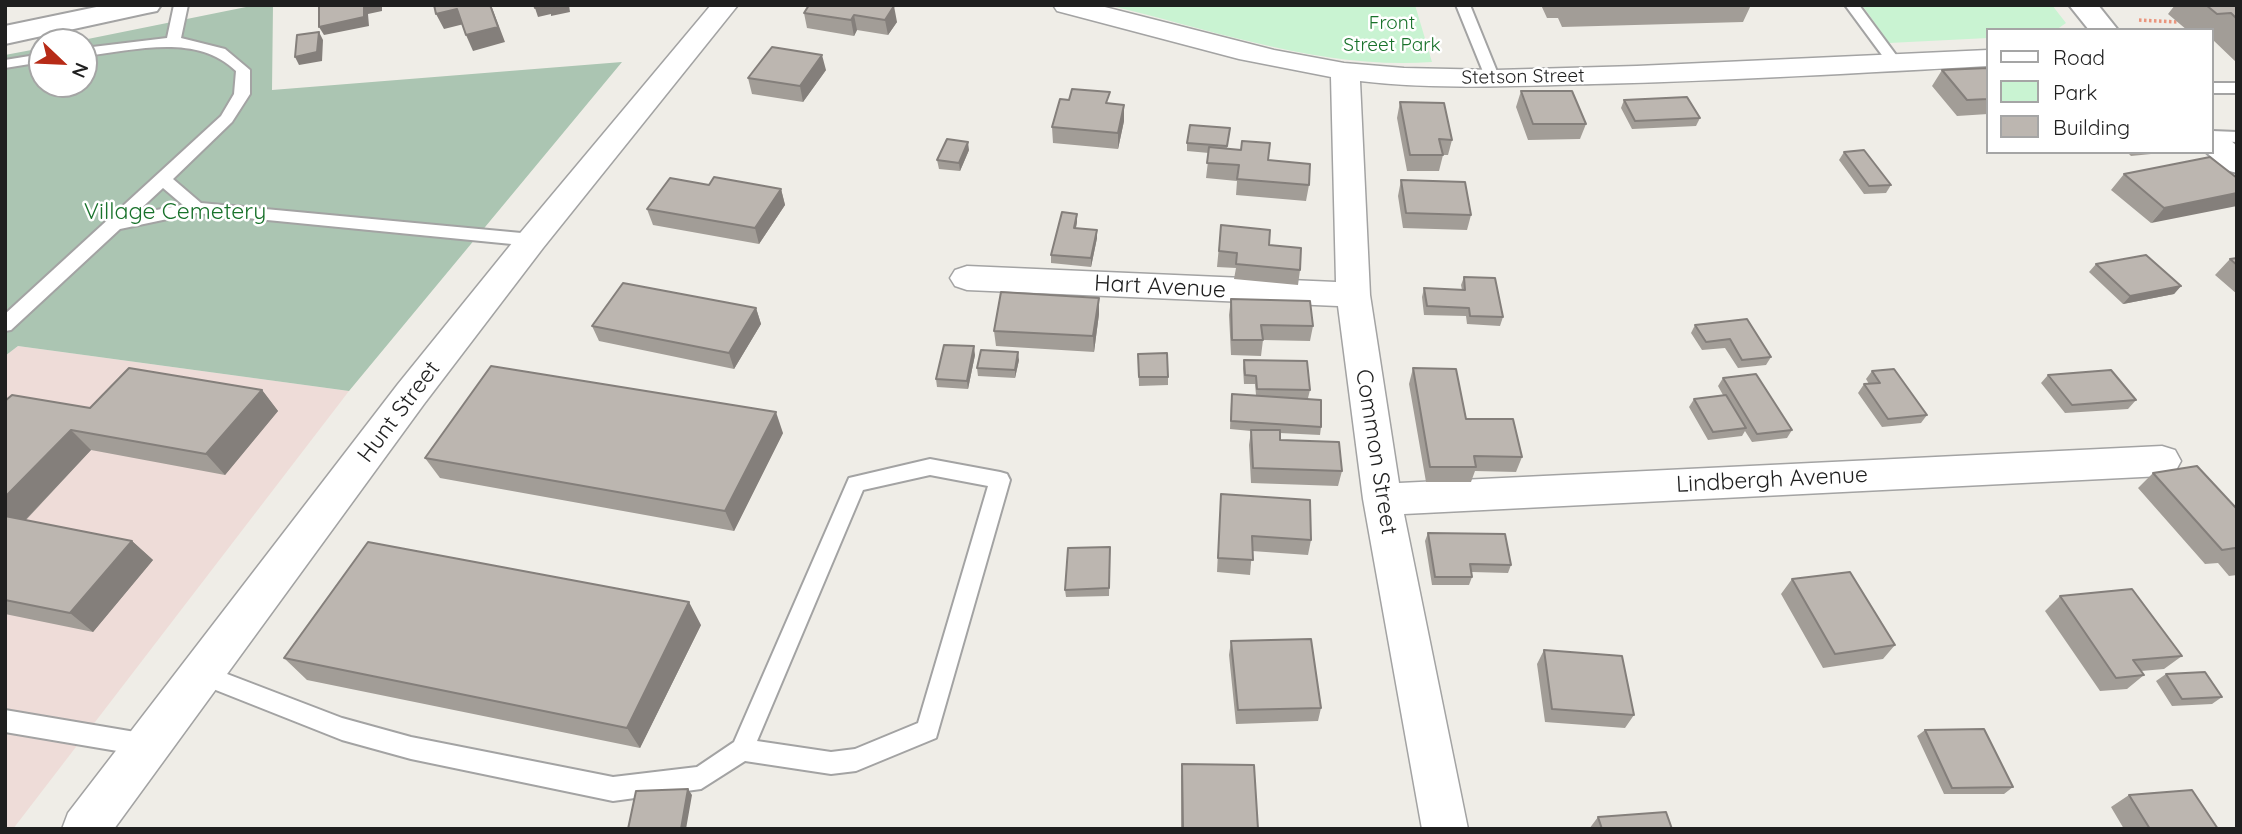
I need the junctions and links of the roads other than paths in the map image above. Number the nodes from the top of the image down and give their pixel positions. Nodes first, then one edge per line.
1 (148, 5) edge
2 (181, 5) edge
3 (725, 5) edge
4 (1066, 5) edge
5 (1463, 5) edge
6 (1852, 5) edge
7 (2083, 5) edge
8 (2102, 28) edge
9 (5, 35) edge
10 (173, 42) junction
11 (98, 50) edge
12 (1986, 58) edge
13 (28, 60) edge
14 (1895, 63) junction
15 (5, 64) edge
16 (1345, 71) junction
17 (1493, 79) junction
18 (2214, 88) edge
19 (2237, 88) edge
20 (2214, 136) edge
21 (2237, 137) edge
22 (2214, 143) edge
23 (2237, 163) edge
24 (163, 179) junction
25 (196, 208) junction
26 (115, 224) junction
27 (532, 240) junction
28 (967, 278) dead end
29 (1353, 295) junction
30 (5, 325) edge
31 (2162, 461) dead end
32 (1382, 499) junction
33 (201, 674) junction
34 (5, 721) edge
35 (148, 745) junction
36 (742, 750) junction
37 (85, 829) edge
38 (1445, 829) edge

1 - 9 street
2 - 10 lane
3 - 27 street, Hunt Street
4 - 16 street, Stetson Street
5 - 17 lane
6 - 14 lane
7 - 8 street
10 - 11 lane
10 - 24 lane
12 - 14 street, Stetson Street
13 - 15 lane
14 - 17 street, Stetson Street
16 - 17 street, Stetson Street
16 - 29 street, Common Street
18 - 19 lane
20 - 21 lane
22 - 23 street
24 - 25 lane
24 - 26 lane
25 - 26 lane
25 - 27 lane
26 - 30 lane
27 - 33 street, Hunt Street
28 - 29 street, Hart Avenue
29 - 32 street, Common Street
31 - 32 street, Lindbergh Avenue
32 - 38 street, Common Street
33 - 35 street, Hunt Street
33 - 36 lane
34 - 35 lane
35 - 37 street, Hunt Street
36 - 36 lane

